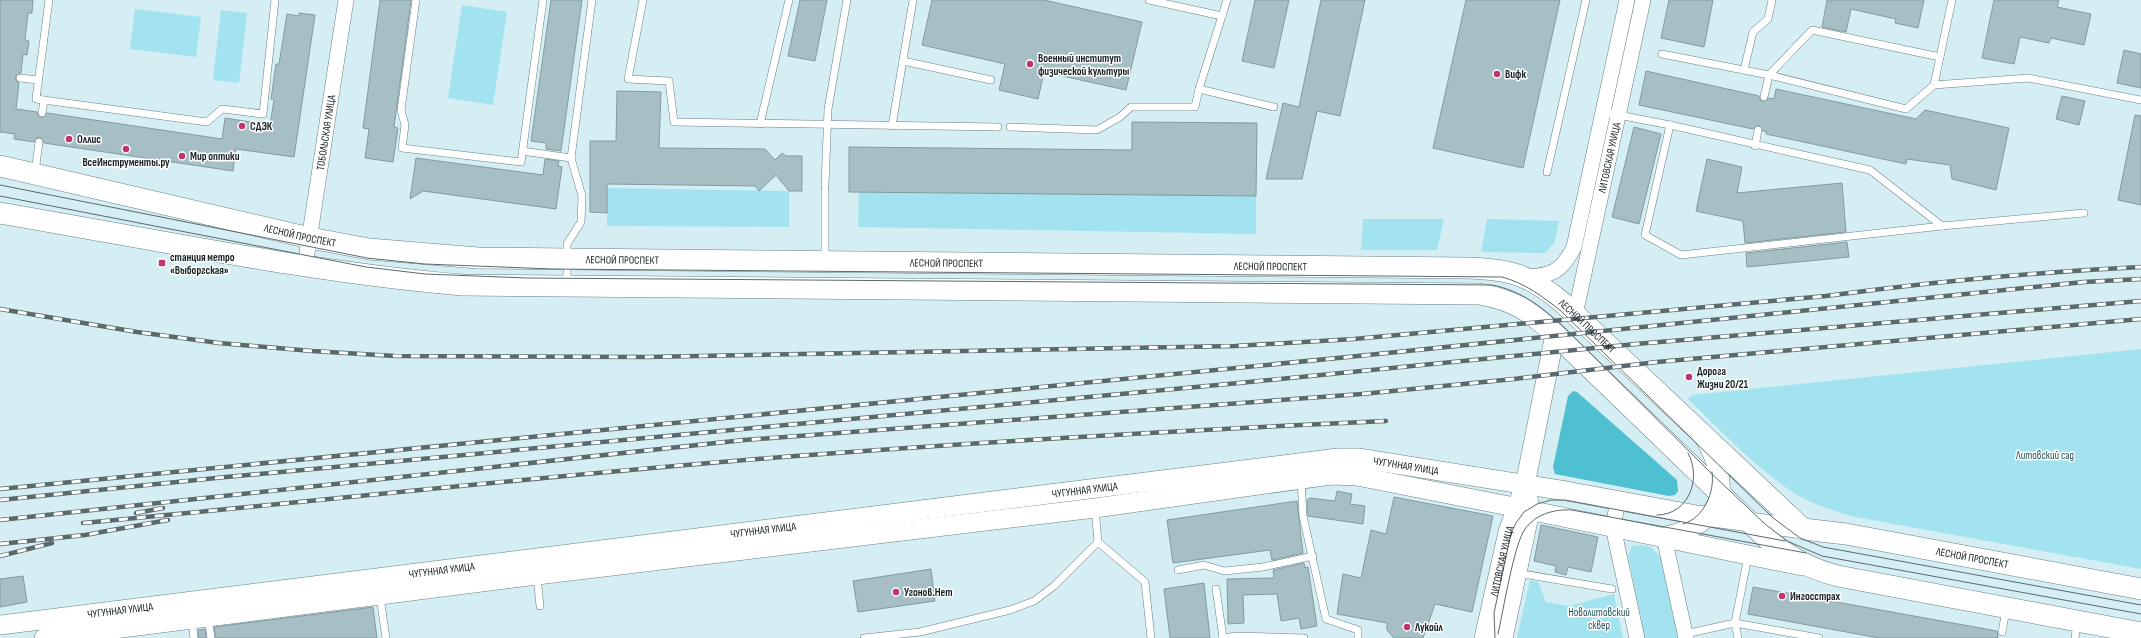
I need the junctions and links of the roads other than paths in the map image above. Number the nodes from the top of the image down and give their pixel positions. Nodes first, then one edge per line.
1 (48, 0) edge
2 (276, 0) edge
3 (346, 0) edge
4 (416, 0) edge
5 (544, 0) edge
6 (592, 0) edge
7 (643, 0) edge
8 (789, 0) edge
9 (847, 0) edge
10 (913, 0) edge
11 (1149, 0) edge
12 (1227, 0) edge
13 (1586, 0) edge
14 (1627, 0) edge
15 (1643, 0) edge
16 (1772, 0) edge
17 (1952, 0) edge
18 (1222, 16) junction
19 (1662, 54) dead end
20 (1940, 57) junction
21 (903, 61) junction
22 (1744, 70) junction
23 (1768, 75) junction
24 (20, 78) dead end
25 (38, 80) junction
26 (991, 80) dead end
27 (1934, 85) junction
28 (1199, 89) junction
29 (1764, 97) dead end
30 (44, 100) junction
31 (2141, 100) edge
32 (1274, 107) dead end
33 (42, 113) dead end
34 (1610, 113) junction
35 (760, 124) junction
36 (826, 125) junction
37 (1670, 125) junction
38 (892, 126) junction
39 (998, 127) dead end
40 (1010, 127) dead end
41 (1758, 130) dead end
42 (39, 142) dead end
43 (1755, 146) junction
44 (522, 151) junction
45 (571, 158) junction
46 (0, 166) edge
47 (1547, 172) dead end
48 (34, 174) junction
49 (0, 213) edge
50 (2084, 213) dead end
51 (1942, 226) junction
52 (310, 238) junction
53 (567, 259) junction
54 (825, 262) junction
55 (1054, 265) junction
56 (305, 266) junction
57 (1526, 277) junction
58 (567, 287) junction
59 (1054, 291) junction
60 (1575, 315) junction
61 (1556, 334) junction
62 (1705, 439) junction
63 (1300, 470) junction
64 (1525, 485) junction
65 (1720, 495) junction
66 (1094, 498) junction
67 (1618, 500) junction
68 (1524, 509) junction
69 (1709, 516) junction
70 (1749, 522) junction
71 (1613, 527) junction
72 (1803, 529) junction
73 (1664, 537) junction
74 (1098, 542) junction
75 (1748, 554) junction
76 (1313, 556) junction
77 (536, 567) junction
78 (1811, 568) junction
79 (1178, 570) dead end
80 (1508, 572) junction
81 (379, 587) junction
82 (2141, 588) edge
83 (1216, 589) dead end
84 (1612, 589) dead end
85 (540, 606) dead end
86 (2006, 608) junction
87 (198, 610) junction
88 (1735, 623) junction
89 (0, 625) edge
90 (72, 630) edge
91 (2076, 630) edge
92 (2002, 632) dead end
93 (2141, 633) edge
94 (1685, 636) edge
95 (44, 638) edge
96 (194, 638) edge
97 (211, 638) edge
98 (386, 638) edge
99 (864, 638) edge
100 (1151, 638) edge
101 (1223, 638) edge
102 (1304, 638) edge
103 (1358, 638) edge
104 (1484, 638) edge
105 (1503, 638) edge
106 (1637, 638) edge
107 (1738, 638) edge
108 (1819, 638) edge

1 - 25 lane
2 - 30 lane
3 - 52 street, ТОБОЛЬСКАЯ УЛИЦА
4 - 44 lane
5 - 44 lane
6 - 45 lane
7 - 35 lane
8 - 35 lane
9 - 36 lane
10 - 21 lane
11 - 18 lane
12 - 18 lane
13 - 47 lane
14 - 34 street, ЛИТОВСКАЯ УЛИЦА
15 - 34 street, ЛИТОВСКАЯ УЛИЦА
16 - 22 lane
17 - 20 lane
18 - 28 lane
19 - 22 lane
20 - 23 lane
20 - 27 lane
21 - 26 lane
21 - 38 lane
22 - 23 lane
23 - 27 lane
23 - 29 lane
24 - 25 lane
25 - 30 lane
27 - 31 lane
28 - 32 lane
28 - 40 lane
30 - 33 lane
34 - 37 lane
34 - 57 street, ЛИТОВСКАЯ УЛИЦА
34 - 60 street, ЛИТОВСКАЯ УЛИЦА
35 - 36 lane
36 - 38 lane
36 - 54 lane
37 - 43 lane
37 - 51 lane
38 - 39 lane
41 - 43 lane
42 - 48 lane
43 - 51 lane
44 - 45 lane
45 - 53 lane
46 - 48 main road, ЛЕСНОЙ ПРОСПЕКТ
48 - 52 main road, ЛЕСНОЙ ПРОСПЕКТ
49 - 56 main road
50 - 51 lane
52 - 53 main road, ЛЕСНОЙ ПРОСПЕКТ
52 - 56 street, ТОБОЛЬСКАЯ УЛИЦА
53 - 54 main road, ЛЕСНОЙ ПРОСПЕКТ
53 - 58 lane
54 - 55 main road, ЛЕСНОЙ ПРОСПЕКТ
55 - 57 main road, ЛЕСНОЙ ПРОСПЕКТ
55 - 59 main road
56 - 58 main road
57 - 60 main road, ЛЕСНОЙ ПРОСПЕКТ
58 - 59 main road
59 - 61 main road
60 - 62 main road, ЛЕСНОЙ ПРОСПЕКТ
61 - 64 street, ЛИТОВСКАЯ УЛИЦА
61 - 65 main road
62 - 65 street
62 - 72 main road, ЛЕСНОЙ ПРОСПЕКТ
63 - 64 street, ЧУГУННАЯ УЛИЦА
63 - 66 street, ЧУГУННАЯ УЛИЦА
63 - 68 street, ЧУГУННАЯ УЛИЦА
63 - 76 lane
64 - 67 street, ЛЕСНОЙ ПРОСПЕКТ
64 - 68 street, ЛИТОВСКАЯ УЛИЦА
65 - 69 street
65 - 70 main road
66 - 74 lane
66 - 77 street, ЧУГУННАЯ УЛИЦА
67 - 69 street, ЛЕСНОЙ ПРОСПЕКТ
67 - 71 street
68 - 71 street
68 - 80 street, ЛИТОВСКАЯ УЛИЦА
69 - 70 street, ЛЕСНОЙ ПРОСПЕКТ
69 - 73 street
70 - 72 street, ЛЕСНОЙ ПРОСПЕКТ
70 - 78 main road
71 - 73 street
71 - 106 street
72 - 82 main road, ЛЕСНОЙ ПРОСПЕКТ
73 - 75 street
73 - 94 street
74 - 99 lane
74 - 100 lane
75 - 78 street
75 - 88 lane
76 - 79 lane
76 - 103 lane
77 - 81 street, ЧУГУННАЯ УЛИЦА
77 - 85 lane
78 - 86 main road
80 - 84 lane
80 - 104 street, ЛИТОВСКАЯ УЛИЦА
80 - 105 street, ЛИТОВСКАЯ УЛИЦА
81 - 87 street, ЧУГУННАЯ УЛИЦА
81 - 98 lane
83 - 101 lane
86 - 91 main road
86 - 92 lane
87 - 90 street, ЧУГУННАЯ УЛИЦА
87 - 96 lane
87 - 97 lane
88 - 94 lane
88 - 107 lane
88 - 108 lane
89 - 90 street, ЧУГУННАЯ УЛИЦА
90 - 95 street, ЧУГУННАЯ УЛИЦА
91 - 93 main road
101 - 102 lane

